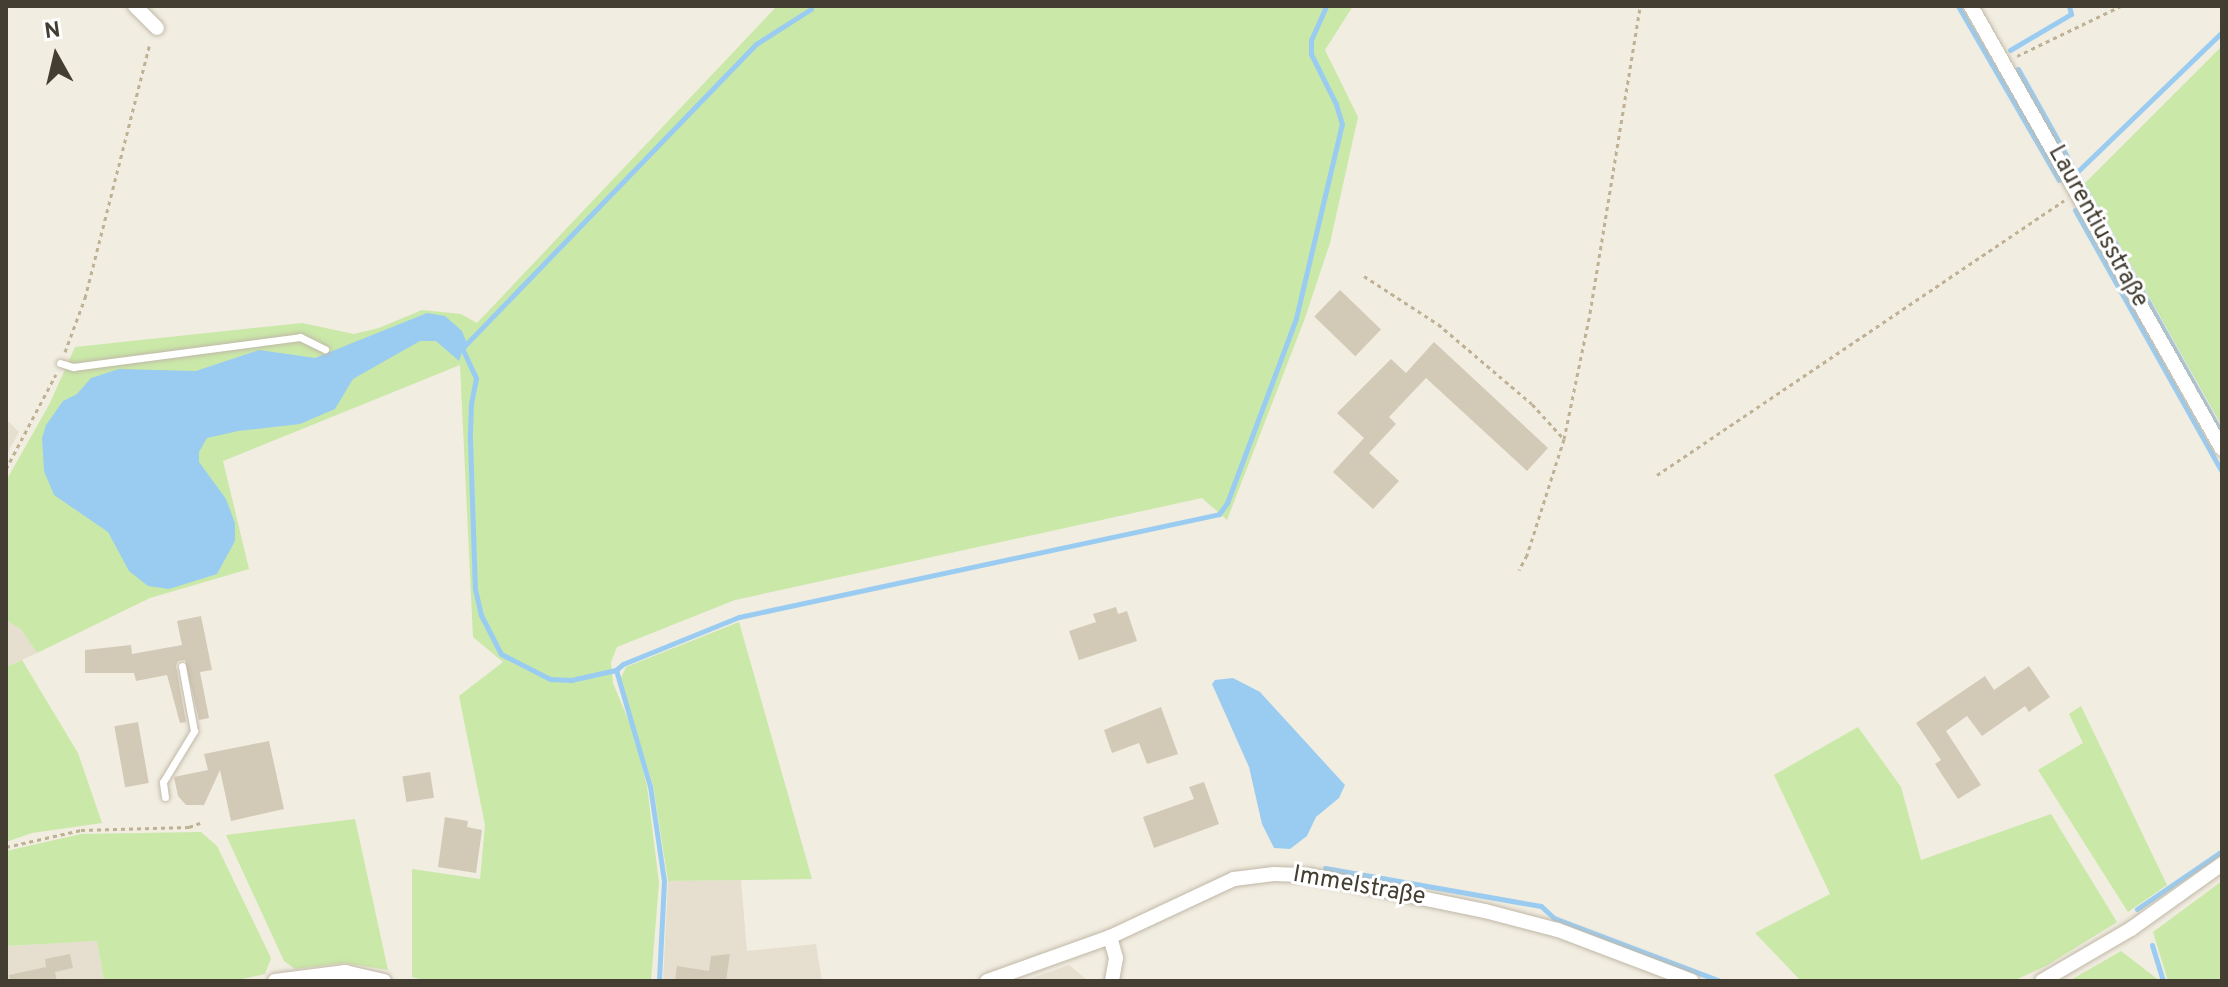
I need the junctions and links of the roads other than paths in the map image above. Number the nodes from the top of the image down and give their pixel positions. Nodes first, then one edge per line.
1 (135, 6) edge
2 (1971, 6) edge
3 (157, 28) road end
4 (325, 349) dead end
5 (60, 363) road end
6 (2222, 449) edge
7 (182, 666) dead end
8 (165, 797) dead end
9 (2222, 864) edge
10 (1110, 937) junction
11 (275, 981) edge
12 (384, 981) edge
13 (987, 981) edge
14 (1112, 981) edge
15 (1692, 981) edge
16 (2042, 981) edge

1 - 3 street
2 - 6 street, Laurentiusstraße
4 - 5 lane
7 - 8 lane
9 - 16 street
10 - 13 street, Immelstraße
10 - 14 street
10 - 15 street, Immelstraße
11 - 12 street

